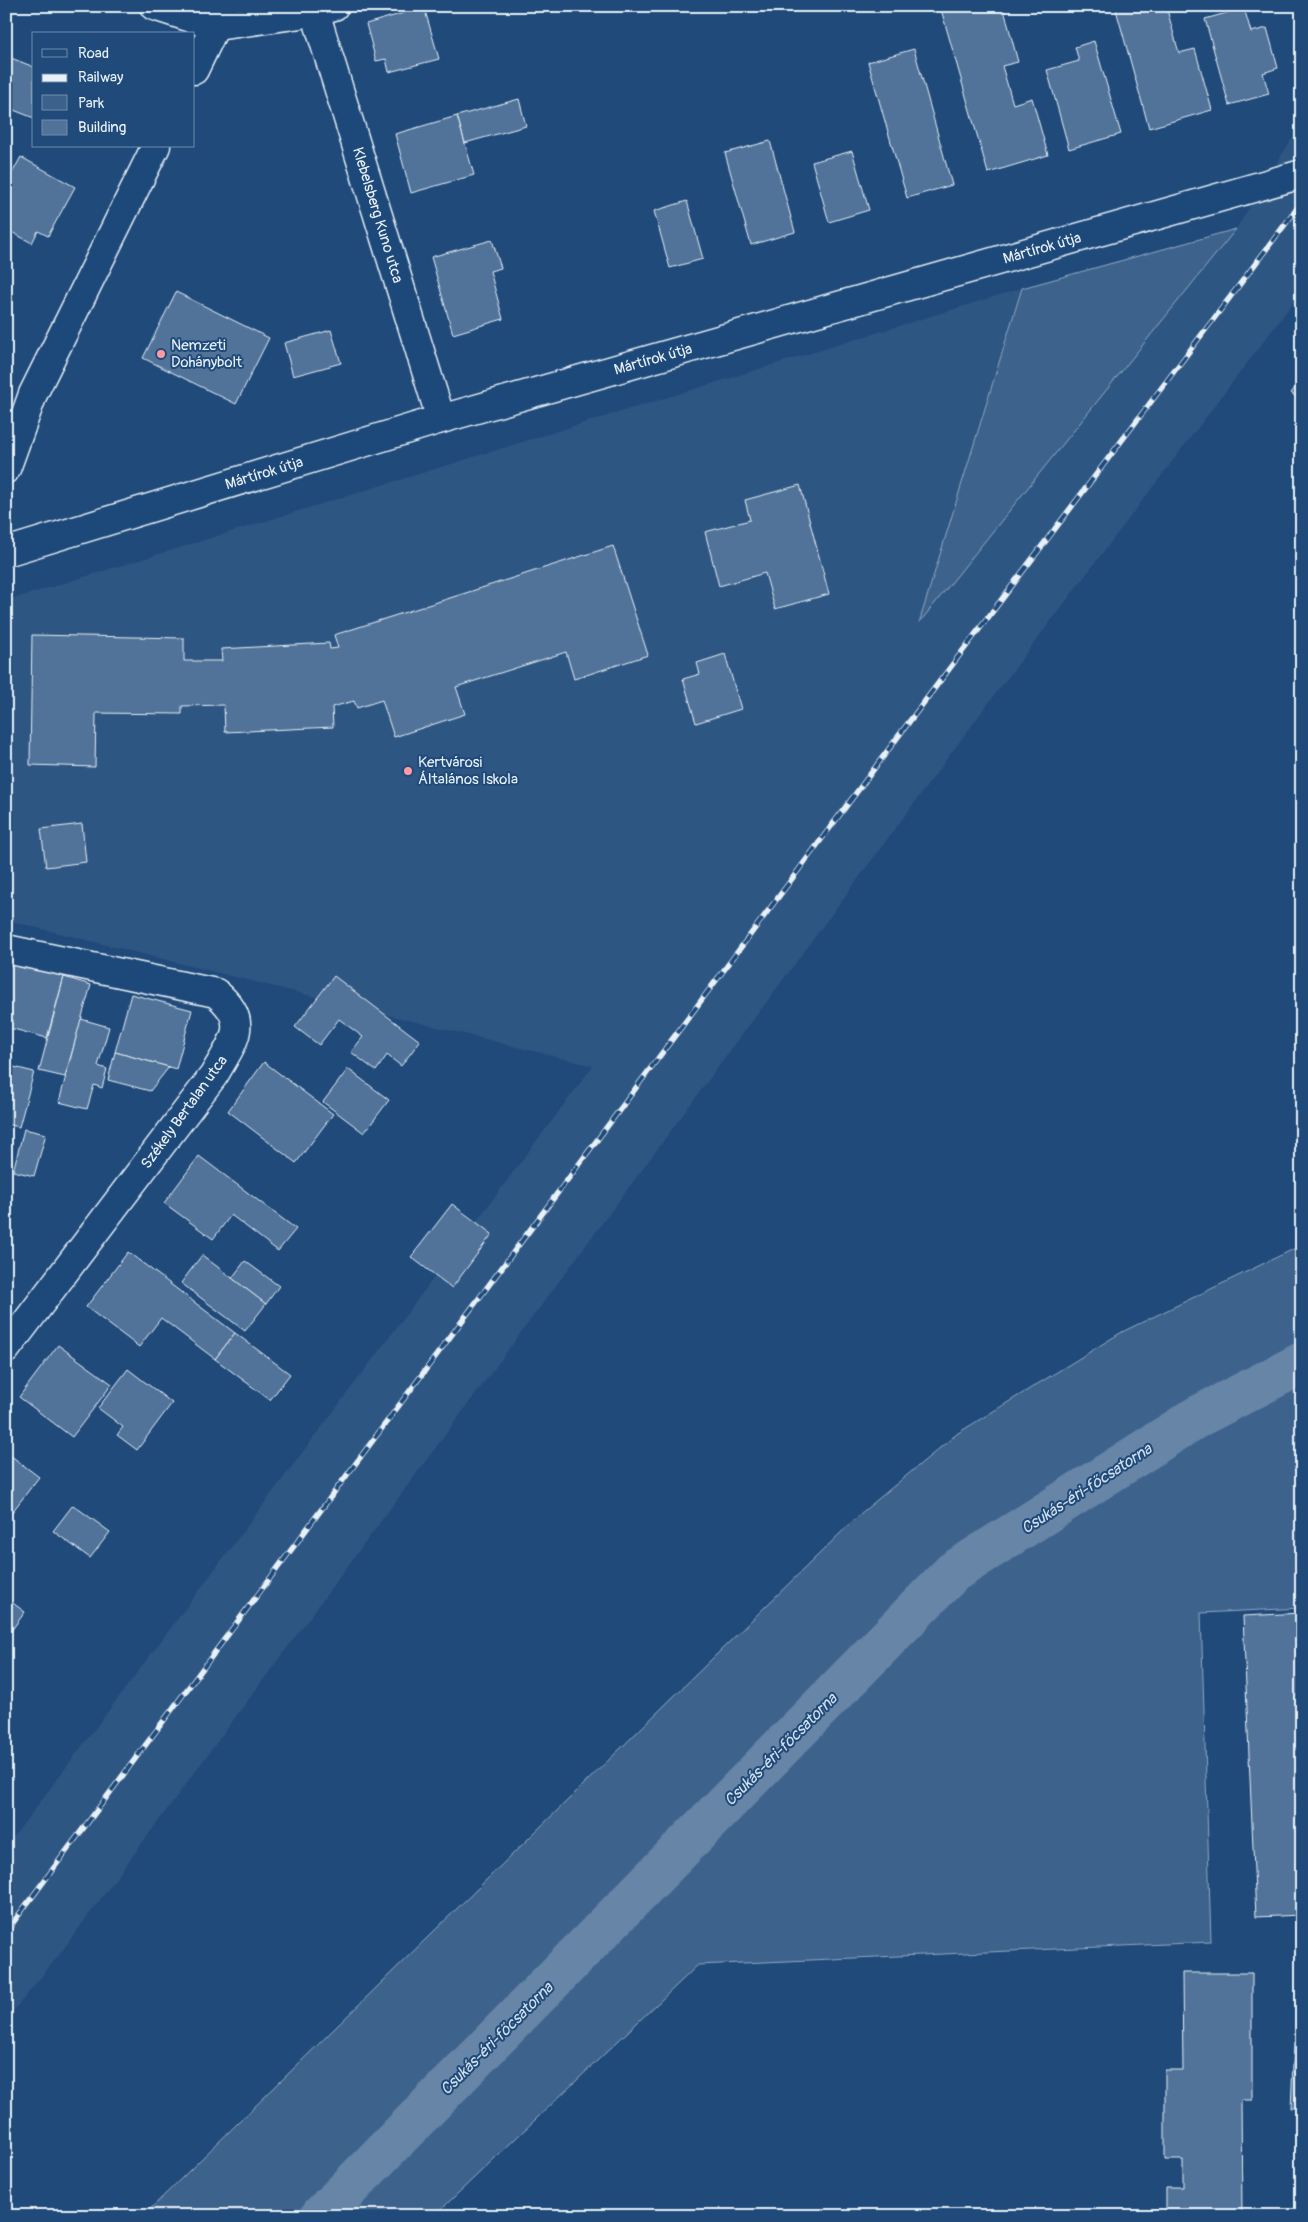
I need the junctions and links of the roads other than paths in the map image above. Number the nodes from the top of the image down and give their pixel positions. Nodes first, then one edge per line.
1 (154, 6) edge
2 (325, 9) edge
3 (220, 16) edge
4 (195, 68) edge
5 (155, 148) edge
6 (1302, 174) edge
7 (441, 419) junction
8 (6, 469) edge
9 (6, 552) edge
10 (6, 949) edge
11 (6, 1349) edge

1 - 3 street
2 - 3 street
2 - 7 street, Klebelsberg Kuno utca
3 - 4 street
5 - 8 street
6 - 7 street, Mártírok útja
7 - 9 street, Mártírok útja
10 - 11 street, Székely Bertalan utca

